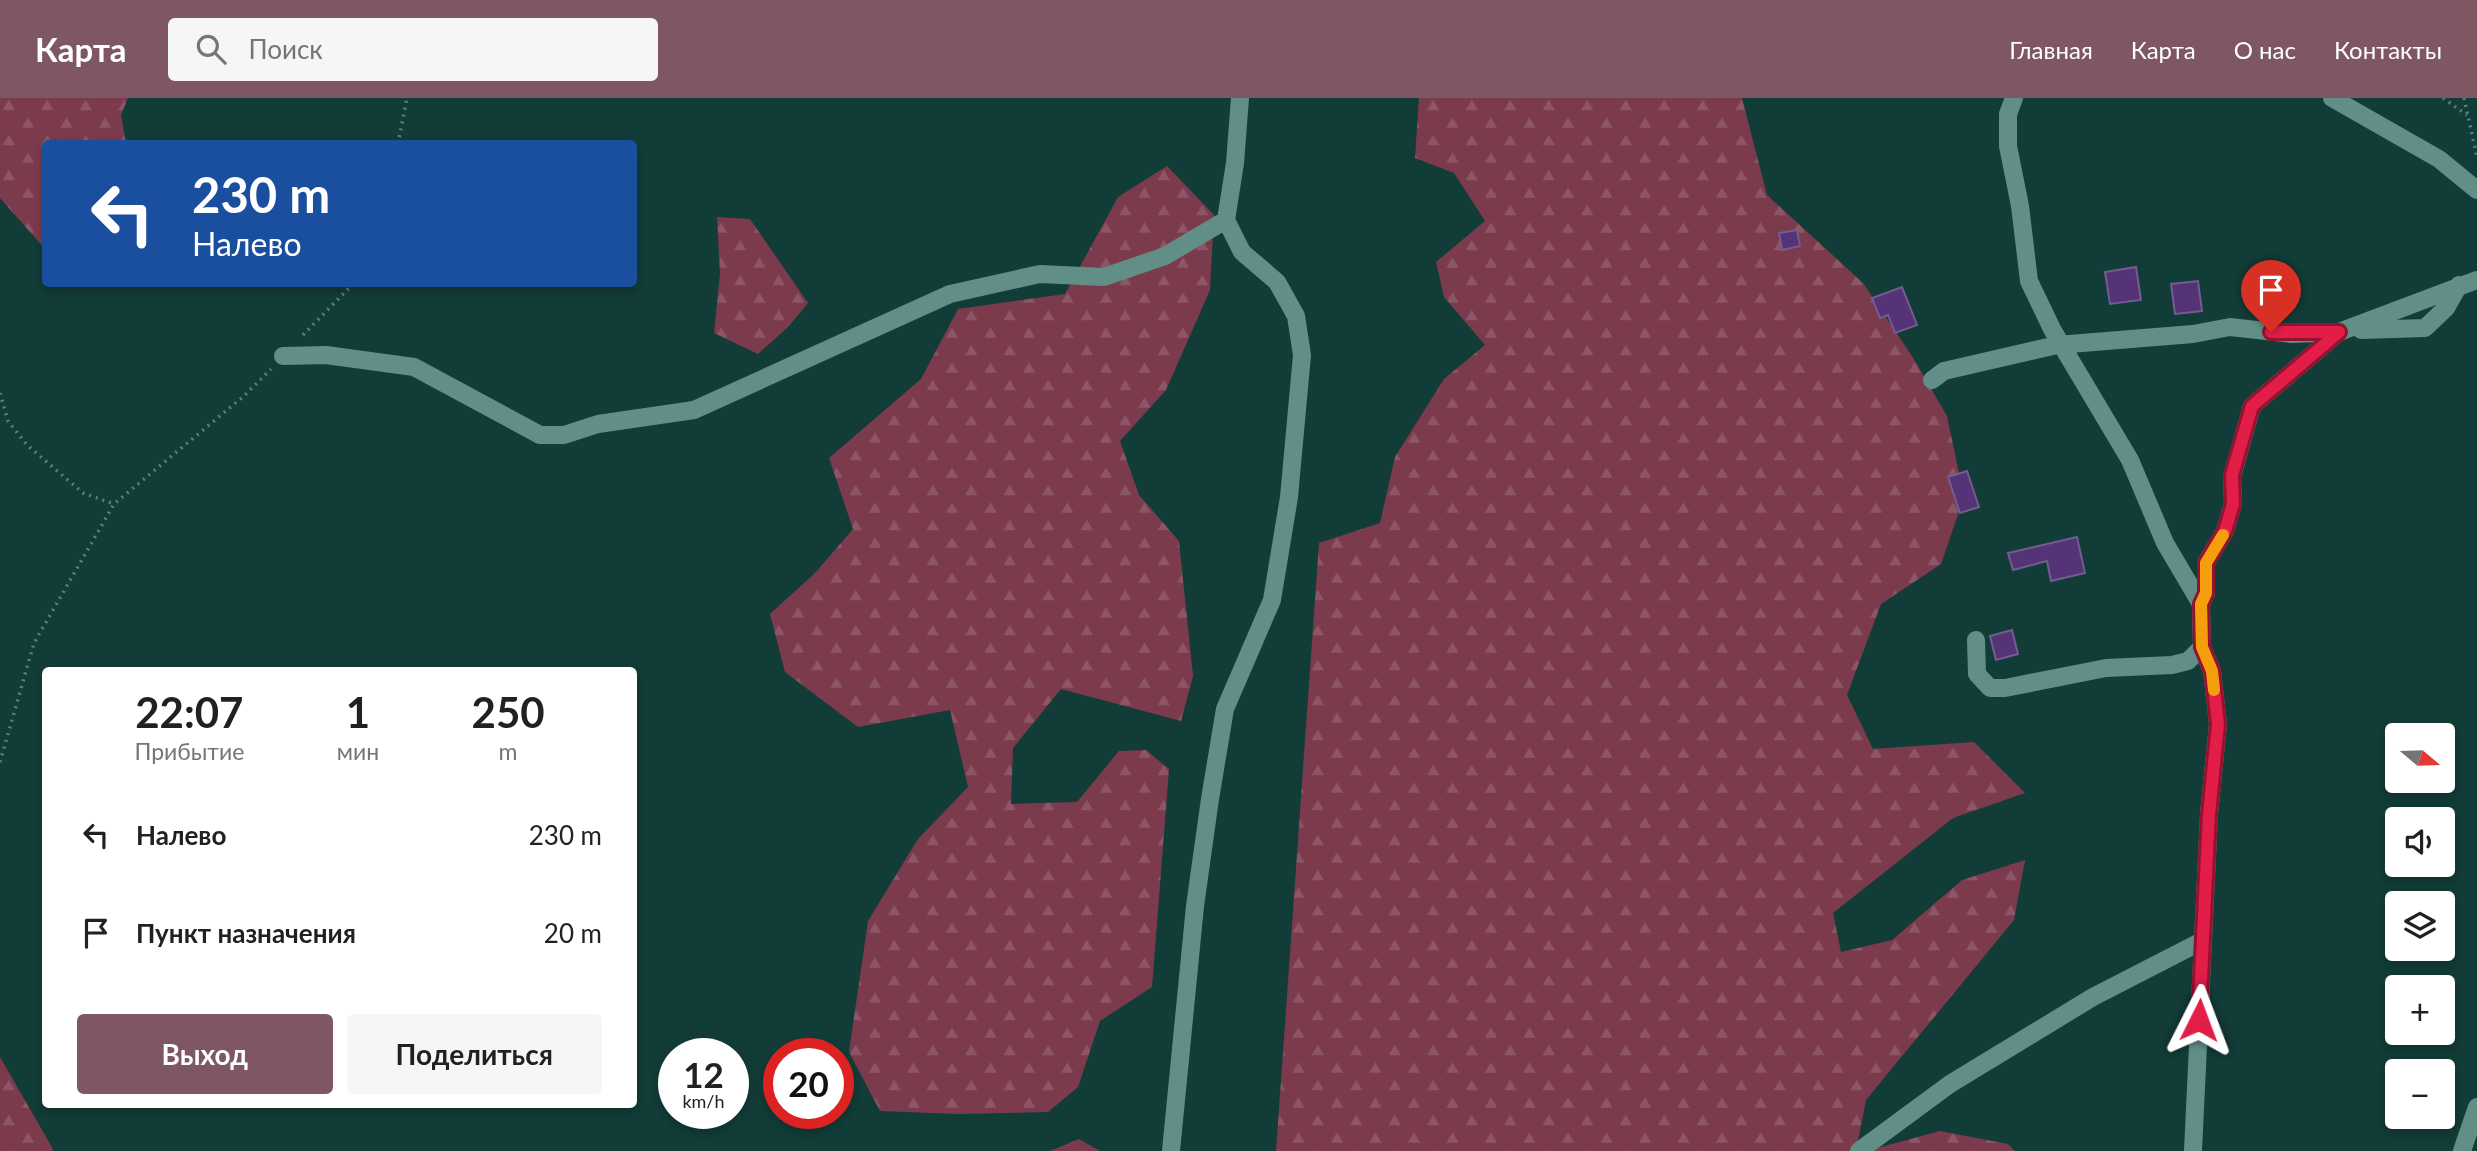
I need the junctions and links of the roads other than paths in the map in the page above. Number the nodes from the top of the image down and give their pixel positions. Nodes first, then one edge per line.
1 (1240, 98) edge
2 (2014, 98) edge
3 (2332, 98) edge
4 (2477, 190) edge
5 (1226, 220) junction
6 (2477, 280) edge
7 (2459, 285) junction
8 (2344, 330) junction
9 (2062, 344) junction
10 (283, 356) road end
11 (1932, 380) dead end
12 (2201, 604) junction
13 (1976, 640) dead end
14 (2202, 647) junction
15 (2202, 941) junction
16 (2477, 1107) edge
17 (1171, 1151) edge
18 (1859, 1151) edge
19 (2193, 1151) edge
20 (2462, 1151) edge

1 - 5 lane
2 - 9 lane
3 - 4 lane
5 - 10 lane
5 - 17 lane
6 - 7 lane
7 - 8 lane
7 - 8 lane
8 - 9 lane
8 - 12 lane
9 - 11 lane
9 - 12 lane
12 - 14 lane
13 - 14 lane
14 - 15 lane
15 - 18 lane
15 - 19 lane
16 - 20 lane

